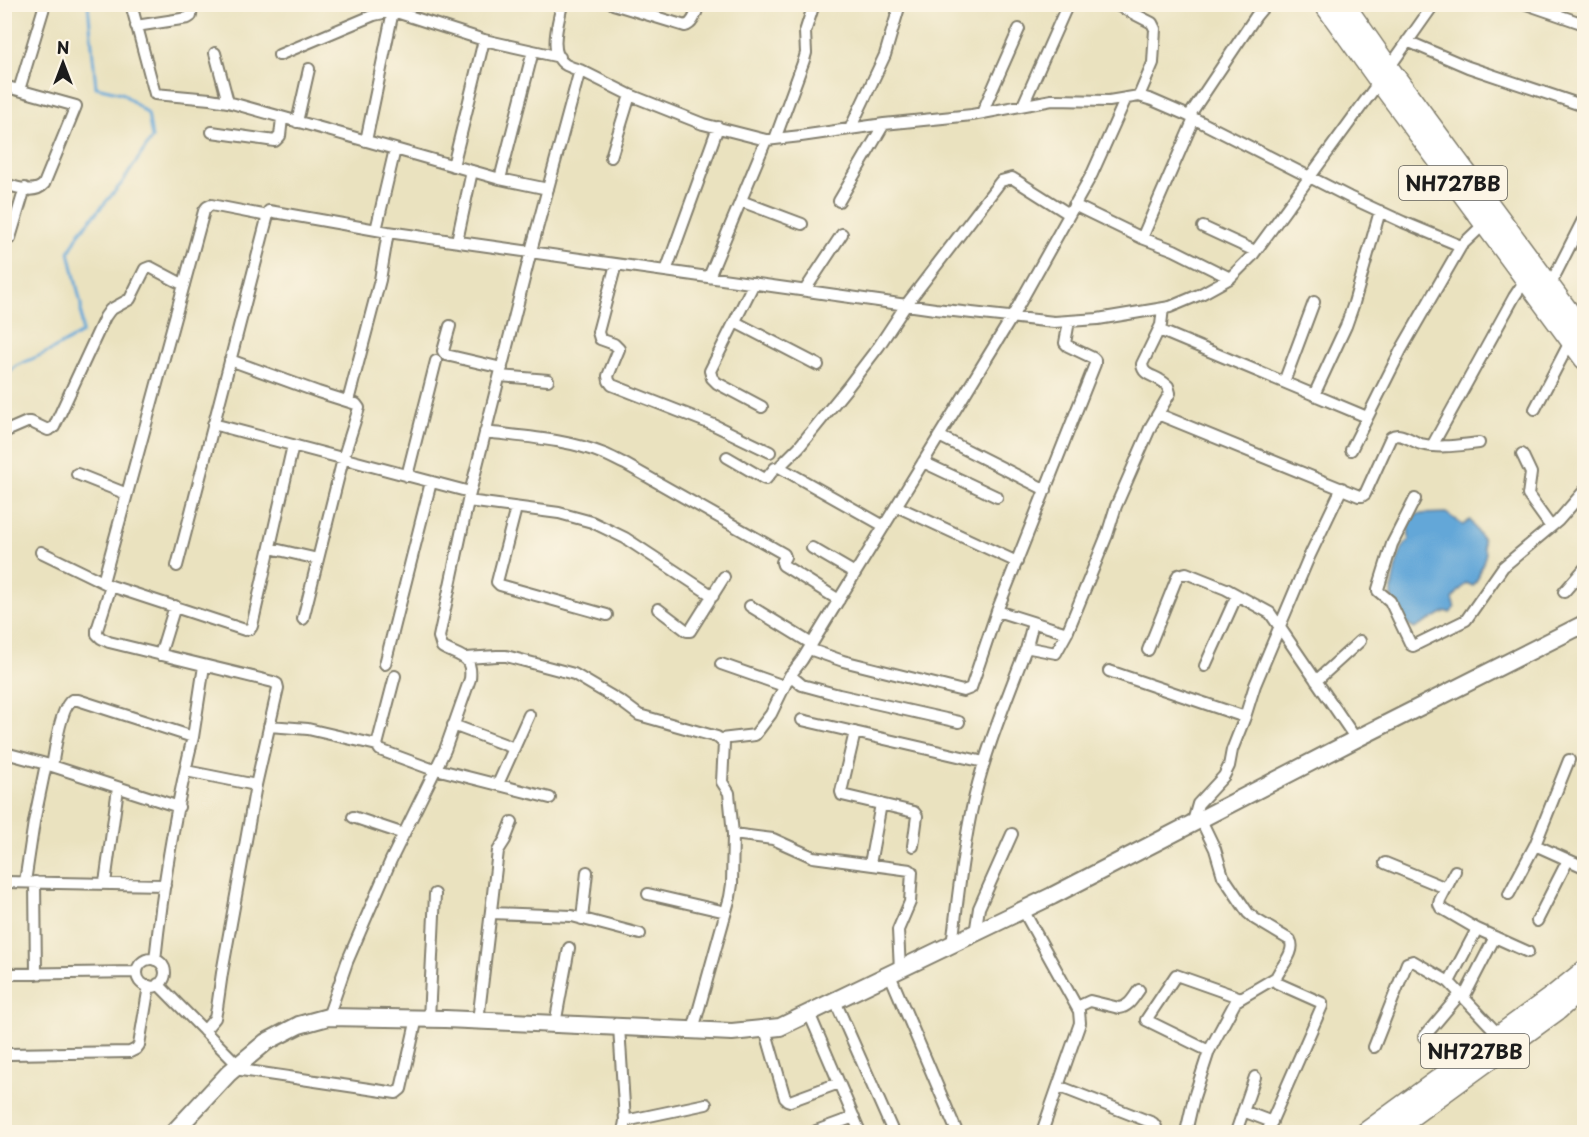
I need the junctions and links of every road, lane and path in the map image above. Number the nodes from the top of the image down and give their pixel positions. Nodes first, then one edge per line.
1 (45, 4) edge
2 (131, 4) edge
3 (192, 4) edge
4 (562, 4) edge
5 (614, 4) edge
6 (699, 4) edge
7 (814, 4) edge
8 (900, 4) edge
9 (1115, 4) edge
10 (1266, 4) edge
11 (1323, 4) edge
12 (1345, 4) edge
13 (1434, 4) edge
14 (1526, 4) edge
15 (1067, 6) edge
16 (390, 9) edge
17 (1136, 9) edge
18 (1584, 21) edge
19 (136, 26) junction
20 (1019, 29) dead end
21 (484, 40) junction
22 (1407, 41) junction
23 (533, 51) junction
24 (215, 53) dead end
25 (279, 55) dead end
26 (560, 57) junction
27 (309, 69) dead end
28 (580, 70) junction
29 (1384, 75) junction
30 (4, 86) edge
31 (19, 90) junction
32 (630, 95) junction
33 (1139, 96) junction
34 (1126, 98) junction
35 (228, 102) junction
36 (1023, 105) junction
37 (1584, 106) edge
38 (982, 113) junction
39 (282, 118) junction
40 (1192, 118) junction
41 (297, 122) junction
42 (884, 124) junction
43 (718, 128) junction
44 (850, 129) junction
45 (212, 132) dead end
46 (771, 139) junction
47 (366, 141) junction
48 (395, 149) junction
49 (611, 157) dead end
50 (453, 166) junction
51 (472, 171) junction
52 (1308, 177) junction
53 (1459, 177) junction
54 (500, 179) junction
55 (4, 184) edge
56 (25, 188) junction
57 (548, 189) junction
58 (741, 201) junction
59 (839, 201) dead end
60 (1072, 209) junction
61 (1380, 211) junction
62 (268, 216) junction
63 (1584, 218) edge
64 (802, 224) dead end
65 (1484, 224) junction
66 (1203, 227) dead end
67 (376, 230) junction
68 (388, 232) junction
69 (842, 234) dead end
70 (10, 238) dead end
71 (1142, 238) junction
72 (457, 241) junction
73 (1461, 246) junction
74 (531, 251) junction
75 (1256, 251) junction
76 (616, 264) junction
77 (666, 271) junction
78 (708, 277) junction
79 (1230, 278) junction
80 (1526, 279) junction
81 (754, 283) junction
82 (184, 285) junction
83 (1550, 285) junction
84 (805, 290) junction
85 (1314, 302) dead end
86 (906, 305) junction
87 (1163, 308) junction
88 (1012, 317) junction
89 (1069, 321) junction
90 (735, 322) junction
91 (450, 326) dead end
92 (1159, 330) junction
93 (1578, 335) edge
94 (230, 360) junction
95 (1584, 360) edge
96 (436, 361) dead end
97 (818, 365) dead end
98 (501, 372) junction
99 (548, 380) dead end
100 (1284, 382) junction
101 (1314, 395) junction
102 (348, 401) junction
103 (762, 406) dead end
104 (1535, 410) dead end
105 (1158, 414) junction
106 (1367, 417) junction
107 (213, 424) junction
108 (4, 432) edge
109 (485, 432) junction
110 (939, 436) junction
111 (1479, 442) dead end
112 (293, 445) junction
113 (1432, 446) junction
114 (1351, 450) dead end
115 (770, 452) dead end
116 (1522, 454) dead end
117 (727, 457) dead end
118 (343, 459) junction
119 (923, 462) junction
120 (779, 467) junction
121 (77, 474) dead end
122 (407, 476) junction
123 (431, 482) junction
124 (1342, 488) junction
125 (1046, 490) junction
126 (1584, 491) edge
127 (127, 494) junction
128 (469, 497) junction
129 (996, 497) dead end
130 (1415, 499) dead end
131 (896, 506) junction
132 (516, 508) junction
133 (884, 526) junction
134 (1551, 527) junction
135 (270, 548) junction
136 (812, 548) dead end
137 (41, 552) dead end
138 (318, 559) junction
139 (1017, 562) junction
140 (177, 566) dead end
141 (1584, 569) edge
142 (855, 573) junction
143 (724, 578) dead end
144 (107, 584) junction
145 (1564, 592) dead end
146 (1238, 595) junction
147 (713, 596) junction
148 (839, 600) junction
149 (175, 606) junction
150 (750, 606) dead end
151 (658, 609) dead end
152 (997, 611) junction
153 (607, 615) dead end
154 (303, 619) dead end
155 (1033, 623) junction
156 (1584, 624) edge
157 (1279, 626) junction
158 (1067, 633) junction
159 (1360, 641) dead end
160 (811, 646) junction
161 (1026, 650) junction
162 (1148, 650) dead end
163 (160, 655) junction
164 (466, 658) junction
165 (385, 664) dead end
166 (721, 664) dead end
167 (204, 666) junction
168 (1205, 666) dead end
169 (1109, 671) dead end
170 (790, 675) junction
171 (395, 676) dead end
172 (1316, 681) junction
173 (784, 687) junction
174 (529, 715) dead end
175 (1245, 717) junction
176 (802, 720) dead end
177 (959, 722) dead end
178 (453, 725) junction
179 (269, 726) junction
180 (855, 732) junction
181 (193, 737) junction
182 (721, 739) junction
183 (1356, 739) junction
184 (377, 745) junction
185 (514, 748) junction
186 (4, 756) edge
187 (1569, 760) dead end
188 (984, 762) junction
189 (48, 765) junction
190 (435, 769) junction
191 (186, 771) junction
192 (498, 784) junction
193 (256, 785) junction
194 (118, 788) junction
195 (550, 798) dead end
196 (881, 804) junction
197 (179, 807) junction
198 (353, 817) dead end
199 (512, 822) dead end
200 (1196, 822) junction
201 (404, 834) junction
202 (733, 834) junction
203 (1012, 834) dead end
204 (1535, 845) junction
205 (913, 846) dead end
206 (1568, 860) junction
207 (1385, 863) dead end
208 (870, 864) junction
209 (1584, 867) edge
210 (1455, 871) dead end
211 (587, 872) dead end
212 (4, 882) edge
213 (30, 882) junction
214 (105, 883) junction
215 (165, 885) junction
216 (1446, 888) junction
217 (435, 894) dead end
218 (648, 894) dead end
219 (1509, 894) dead end
220 (1023, 910) junction
221 (726, 912) junction
222 (491, 913) junction
223 (582, 919) junction
224 (1537, 921) dead end
225 (1477, 929) junction
226 (639, 934) dead end
227 (975, 934) junction
228 (1495, 937) junction
229 (952, 945) junction
230 (569, 948) dead end
231 (1528, 952) dead end
232 (155, 960) junction
233 (1584, 970) edge
234 (137, 972) junction
235 (895, 972) junction
236 (4, 974) edge
237 (36, 974) junction
238 (1275, 978) junction
239 (1449, 982) junction
240 (154, 985) junction
241 (1584, 987) edge
242 (1139, 990) dead end
243 (1462, 995) junction
244 (1241, 998) junction
245 (835, 1001) junction
246 (1077, 1006) junction
247 (809, 1013) junction
248 (328, 1017) junction
249 (423, 1018) junction
250 (478, 1021) junction
251 (555, 1024) junction
252 (619, 1027) junction
253 (765, 1029) junction
254 (693, 1030) junction
255 (204, 1031) junction
256 (1498, 1034) junction
257 (1424, 1037) dead end
258 (1374, 1047) dead end
259 (1209, 1051) junction
260 (4, 1053) edge
261 (236, 1067) junction
262 (1255, 1077) dead end
263 (839, 1083) junction
264 (1058, 1086) junction
265 (706, 1104) dead end
266 (1243, 1111) junction
267 (854, 1117) junction
268 (1272, 1122) junction
269 (625, 1129) edge
270 (816, 1131) dead end
271 (1375, 1131) edge
272 (174, 1132) edge
273 (860, 1132) edge
274 (893, 1132) edge
275 (957, 1132) edge
276 (1042, 1132) edge
277 (1156, 1132) edge
278 (1186, 1132) edge
279 (1236, 1132) edge
280 (1267, 1132) edge
281 (1391, 1132) edge

1 - 31 street
2 - 19 street
3 - 19 street
4 - 26 street
5 - 6 street
7 - 46 street
8 - 44 street
9 - 17 street
10 - 40 street
11 - 29 highway, NH727BB
12 - 29 highway, NH727BB
13 - 22 street
14 - 18 street
15 - 36 street
16 - 21 street
16 - 25 street
16 - 47 street
17 - 33 street
19 - 35 street
20 - 38 street
21 - 23 street
21 - 50 street
22 - 29 street
22 - 37 street
23 - 26 street
23 - 54 street
24 - 35 street
26 - 28 street
27 - 41 street
28 - 32 street
28 - 57 street
29 - 52 street
29 - 53 highway, NH727BB
30 - 31 street
31 - 56 street
32 - 43 street
32 - 49 street
33 - 34 street
33 - 40 street
34 - 36 street
34 - 60 street
35 - 39 street
36 - 38 street
38 - 42 street
39 - 41 street
39 - 45 street
40 - 52 street
40 - 71 street
41 - 47 street
42 - 44 street
42 - 59 street
43 - 46 street
43 - 77 street
44 - 46 street
46 - 58 street
47 - 48 street
48 - 50 street
48 - 67 street
50 - 51 street
51 - 54 street
51 - 72 street
52 - 61 street
52 - 75 street
53 - 65 highway, NH727BB
53 - 83 highway, NH727BB
54 - 57 street
55 - 56 street
56 - 70 street
57 - 74 street
58 - 64 street
58 - 78 street
60 - 71 street
60 - 86 street
60 - 88 street
61 - 73 street
61 - 101 street
62 - 67 street
62 - 82 street
62 - 94 street
63 - 83 street
65 - 73 street
65 - 80 highway, NH727BB
66 - 75 street
67 - 68 street
68 - 72 street
68 - 102 street
69 - 84 street
71 - 79 street
72 - 74 street
73 - 106 street
74 - 76 street
74 - 98 street
75 - 79 street
76 - 77 street
76 - 115 street
77 - 78 street
78 - 81 street
79 - 87 street
80 - 93 highway, NH727BB
80 - 113 street
81 - 84 street
81 - 90 street
82 - 108 street
82 - 127 street
83 - 93 highway, NH727BB
84 - 86 street
85 - 100 street
86 - 88 street
86 - 120 street
87 - 89 street
87 - 92 street
88 - 89 street
88 - 110 street
89 - 125 street
90 - 97 street
90 - 103 street
91 - 98 street
92 - 100 street
92 - 105 street
93 - 95 highway, NH727BB
93 - 104 street
94 - 102 street
94 - 107 street
96 - 122 street
98 - 99 street
98 - 109 street
100 - 101 street
101 - 106 street
102 - 118 street
105 - 124 street
105 - 158 street
106 - 114 street
107 - 112 street
107 - 140 street
109 - 128 street
109 - 148 street
110 - 119 street
110 - 125 street
111 - 113 street
112 - 118 street
112 - 135 street
113 - 124 street
116 - 134 street
117 - 120 street
118 - 122 street
118 - 138 street
119 - 129 street
119 - 131 street
120 - 133 street
121 - 127 street
122 - 123 street
123 - 128 street
123 - 165 street
124 - 157 street
125 - 139 street
126 - 134 street
127 - 144 street
128 - 132 street
128 - 164 street
130 - 134 street
131 - 133 street
131 - 139 street
132 - 147 street
132 - 153 street
133 - 142 street
135 - 138 street
135 - 149 street
136 - 142 street
137 - 144 street
138 - 154 street
139 - 152 street
141 - 145 street
142 - 148 street
143 - 147 street
144 - 149 street
144 - 163 street
146 - 157 street
146 - 162 street
146 - 168 street
147 - 151 street
148 - 160 street
149 - 163 street
150 - 160 street
152 - 155 street
152 - 160 street
155 - 158 street
155 - 161 street
156 - 183 main road
157 - 172 street
157 - 175 street
158 - 161 street
159 - 172 street
160 - 170 street
161 - 188 street
163 - 167 street
164 - 178 street
164 - 182 street
166 - 173 street
167 - 179 street
167 - 181 street
169 - 175 street
170 - 173 street
170 - 177 street
171 - 184 street
172 - 183 street
173 - 182 street
174 - 185 street
175 - 200 street
176 - 180 street
178 - 185 street
178 - 190 street
179 - 184 street
179 - 193 street
180 - 188 street
180 - 196 street
181 - 189 street
181 - 191 street
182 - 202 street
183 - 200 main road
184 - 190 street
185 - 192 street
186 - 189 street
187 - 204 street
188 - 229 street
189 - 194 street
189 - 213 street
190 - 192 street
190 - 201 street
191 - 193 street
191 - 197 street
192 - 195 street
193 - 255 street
194 - 197 street
194 - 214 street
196 - 205 street
196 - 208 street
197 - 215 street
198 - 201 street
199 - 222 street
200 - 220 main road
200 - 238 street
201 - 248 street
202 - 208 street
202 - 221 street
203 - 227 street
204 - 206 street
204 - 219 street
206 - 209 street
206 - 224 street
207 - 216 street
208 - 235 street
210 - 216 street
211 - 223 street
212 - 213 street
213 - 214 street
213 - 237 street
214 - 215 street
215 - 232 street
216 - 225 street
217 - 249 street
218 - 221 street
220 - 227 main road
220 - 246 street
221 - 254 street
222 - 223 street
222 - 250 street
223 - 226 street
225 - 228 street
225 - 239 street
227 - 229 main road
228 - 231 street
228 - 243 street
229 - 235 main road
230 - 251 street
232 - 234 street
232 - 240 street
233 - 256 highway, NH727BB
234 - 237 street
234 - 240 street
235 - 245 main road
235 - 275 street
236 - 237 street
238 - 244 street
238 - 268 street
239 - 243 street
239 - 258 street
240 - 255 street
240 - 260 street
241 - 281 highway, NH727BB
242 - 246 street
243 - 256 street
243 - 257 street
244 - 259 street
244 - 259 street
245 - 247 main road
245 - 274 street
246 - 264 street
247 - 253 main road
247 - 263 street
248 - 249 main road
248 - 261 main road
249 - 250 main road
249 - 261 street
250 - 251 main road
251 - 252 main road
252 - 254 main road
252 - 269 street
253 - 254 main road
253 - 263 street
255 - 261 street
256 - 271 highway, NH727BB
259 - 278 street
261 - 272 main road
262 - 266 street
263 - 267 street
264 - 276 street
264 - 277 street
265 - 269 street
266 - 268 street
266 - 279 street
267 - 270 street
267 - 273 street
268 - 280 street

